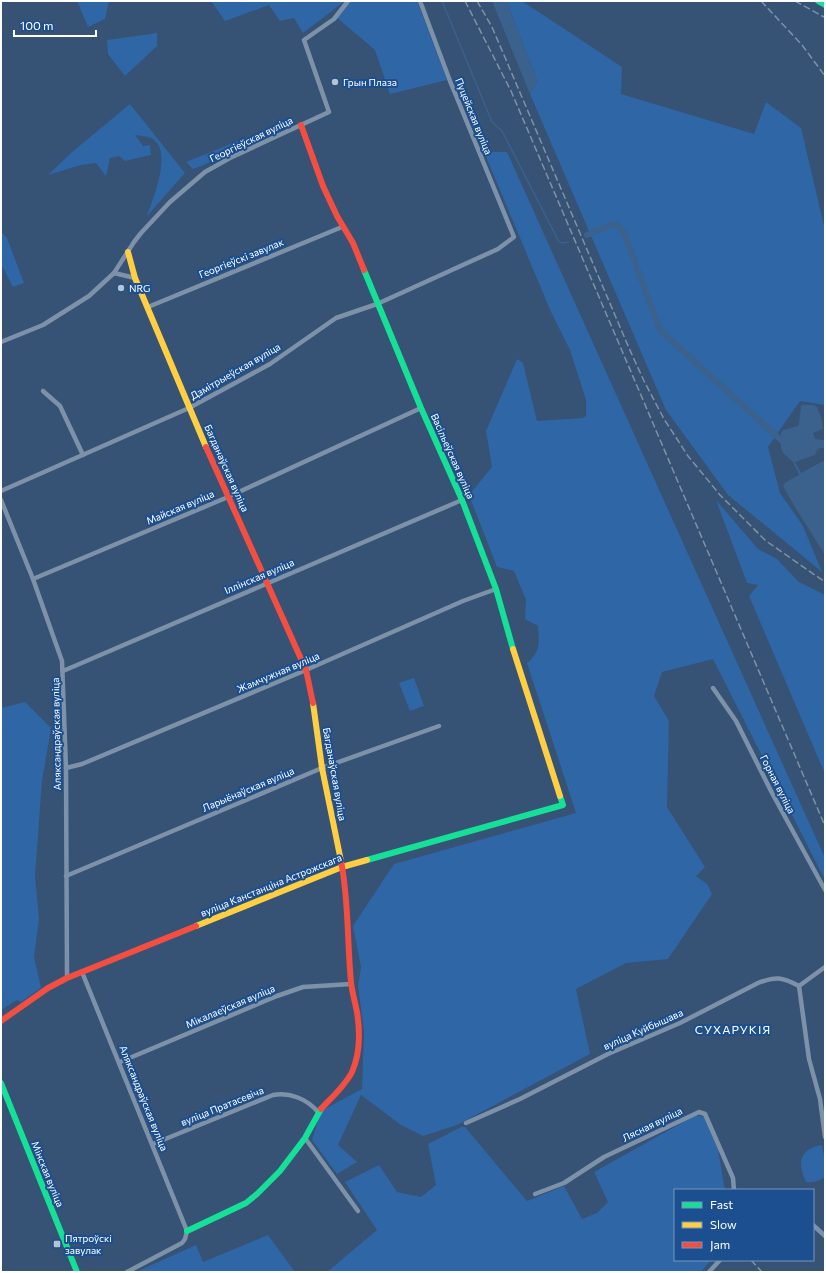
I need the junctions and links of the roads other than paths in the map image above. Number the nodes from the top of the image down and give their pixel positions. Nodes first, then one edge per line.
1 (348, 1) edge
2 (420, 1) edge
3 (818, 1) edge
4 (825, 5) edge
5 (301, 125) junction
6 (342, 227) junction
7 (514, 237) joint
8 (128, 252) junction
9 (114, 273) junction
10 (136, 278) junction
11 (377, 304) junction
12 (148, 307) junction
13 (1, 342) edge
14 (43, 391) dead end
15 (189, 408) junction
16 (421, 408) junction
17 (83, 455) junction
18 (1, 492) edge
19 (228, 497) junction
20 (1, 500) edge
21 (462, 500) junction
22 (33, 579) junction
23 (266, 583) junction
24 (496, 589) junction
25 (306, 670) junction
26 (63, 671) junction
27 (713, 688) dead end
28 (439, 726) dead end
29 (66, 768) junction
30 (322, 768) junction
31 (563, 805) joint
32 (342, 867) junction
33 (66, 876) junction
34 (825, 890) edge
35 (825, 967) edge
36 (82, 972) junction
37 (67, 978) junction
38 (351, 984) junction
39 (799, 986) junction
40 (1, 1021) edge
41 (120, 1062) junction
42 (1, 1083) edge
43 (318, 1112) junction
44 (466, 1123) dead end
45 (825, 1137) edge
46 (305, 1138) junction
47 (153, 1144) junction
48 (734, 1189) edge
49 (535, 1194) dead end
50 (358, 1211) dead end
51 (814, 1226) edge
52 (187, 1231) junction
53 (825, 1236) edge
54 (719, 1261) edge
55 (76, 1272) edge
56 (127, 1272) edge
57 (709, 1272) edge

1 - 5 street, Георгіеўская вуліца
2 - 7 street, Пуцейская вуліца
3 - 4 street
5 - 6 street, Васільеўская вуліца
5 - 8 street, Георгіеўская вуліца
6 - 11 street, Васільеўская вуліца
6 - 12 street, Георгіеўскі завулак
7 - 11 street, Дзмітрыеўская вуліца
8 - 9 street, Георгіеўская вуліца
8 - 10 street, Багданаўская вуліца
9 - 10 street
9 - 13 street, Георгіеўская вуліца
10 - 12 street, Багданаўская вуліца
11 - 15 street, Дзмітрыеўская вуліца
11 - 16 street, Васільеўская вуліца
12 - 15 street, Багданаўская вуліца
14 - 17 street
15 - 17 street, Дзмітрыеўская вуліца
15 - 19 street, Багданаўская вуліца
16 - 19 street, Майская вуліца
16 - 21 street, Васільеўская вуліца
17 - 18 street, Дзмітрыеўская вуліца
19 - 22 street, Майская вуліца
19 - 23 street, Багданаўская вуліца
20 - 22 street, Аляксандраўская вуліца
21 - 23 street, Іллінская вуліца
21 - 24 street, Васільеўская вуліца
22 - 26 street, Аляксандраўская вуліца
23 - 25 street, Багданаўская вуліца
23 - 26 street, Іллінская вуліца
24 - 25 street, Жамчужная вуліца
24 - 31 street, Васільеўская вуліца
25 - 29 street, Жамчужная вуліца
25 - 30 street, Багданаўская вуліца
26 - 29 street, Аляксандраўская вуліца
27 - 34 street, Горная вуліца
28 - 30 street, Ларыёнаўская вуліца
29 - 33 street, Аляксандраўская вуліца
30 - 32 street, Багданаўская вуліца
30 - 33 street, Ларыёнаўская вуліца
31 - 32 street, вуліца Канстанціна Астрожскага
32 - 36 street, вуліца Канстанціна Астрожскага
32 - 38 street, Багданаўская вуліца
33 - 37 street, Аляксандраўская вуліца
35 - 39 street
36 - 37 street, вуліца Канстанціна Астрожскага
36 - 41 street, Аляксандраўская вуліца
37 - 40 street, вуліца Канстанціна Астрожскага
38 - 41 street, Мікалаеўская вуліца
38 - 43 street, Багданаўская вуліца
39 - 44 street, вуліца Куйбышава
39 - 45 street
41 - 47 street, Аляксандраўская вуліца
42 - 55 street, Мінская вуліца
43 - 46 street, Багданаўская вуліца
43 - 47 street, вуліца Пратасевіча
46 - 50 street
46 - 52 street, Багданаўская вуліца
47 - 52 street, Аляксандраўская вуліца
48 - 49 street, Лясная вуліца
51 - 53 street
52 - 56 street
54 - 57 street

